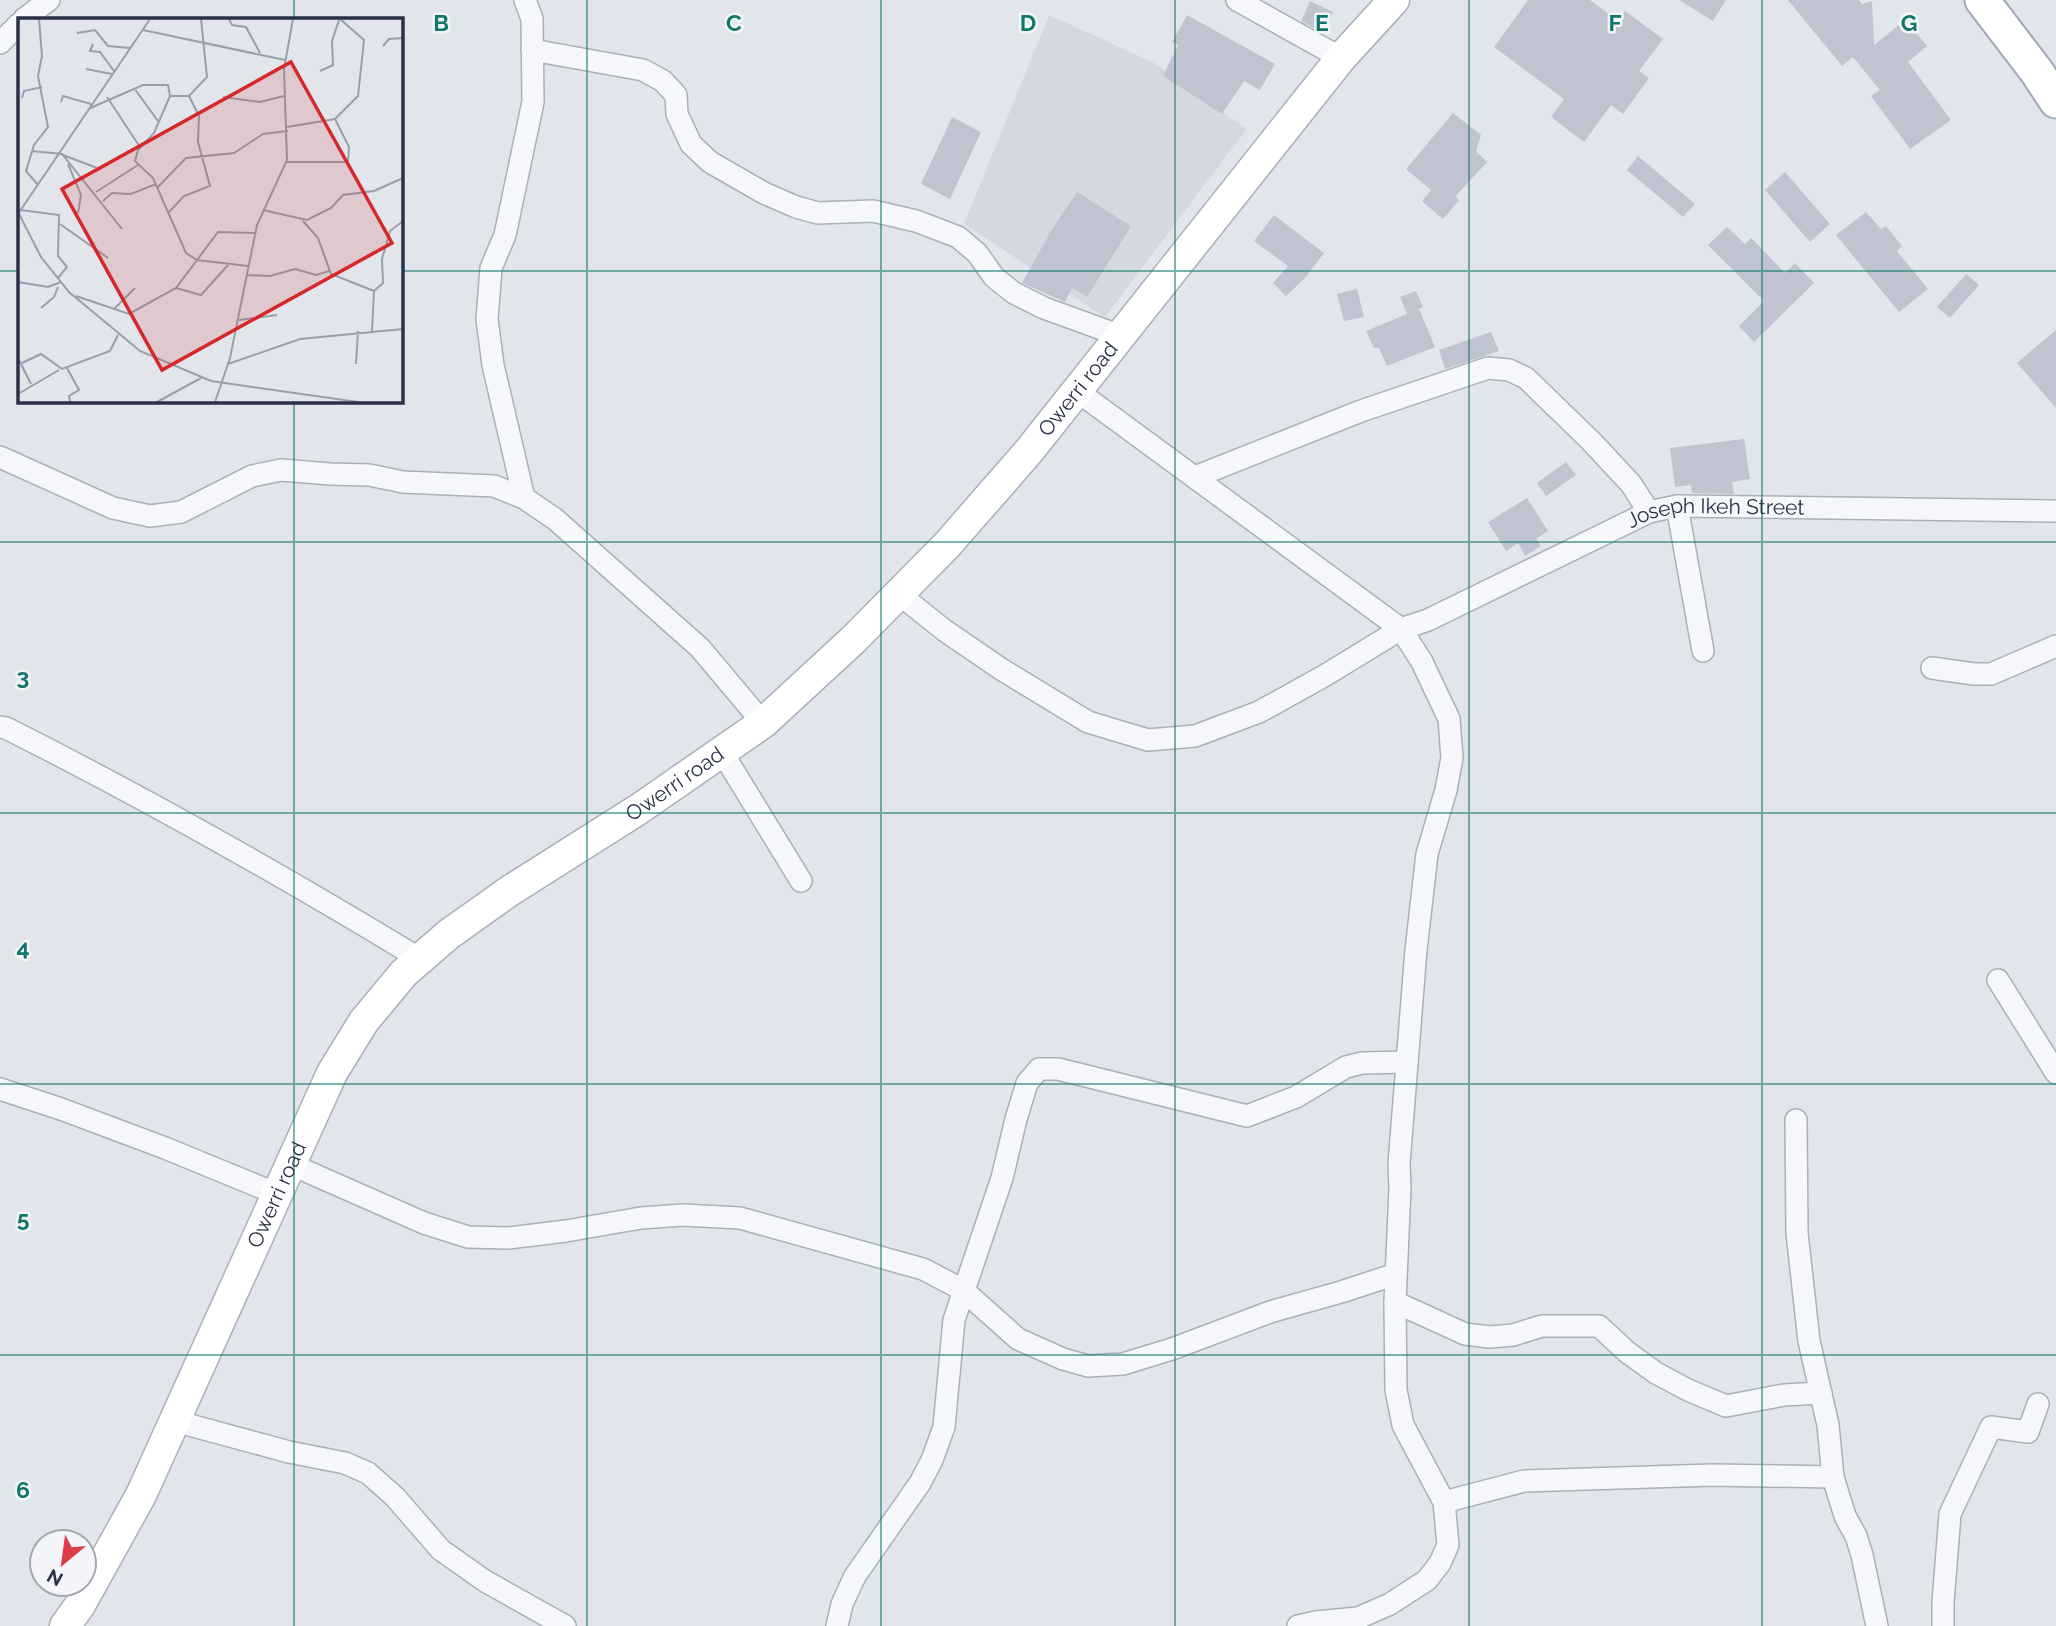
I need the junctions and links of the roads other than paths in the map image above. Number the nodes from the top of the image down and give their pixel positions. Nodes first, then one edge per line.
1 (49, 0) edge
2 (524, 0) edge
3 (1237, 0) edge
4 (1394, 0) edge
5 (1982, 0) edge
6 (25, 18) edge
7 (18, 25) edge
8 (0, 43) edge
9 (532, 50) junction
10 (1342, 58) junction
11 (2056, 101) edge
12 (1121, 336) junction
13 (1077, 391) junction
14 (0, 457) edge
15 (1195, 477) junction
16 (524, 498) junction
17 (1677, 506) junction
18 (2056, 511) edge
19 (1648, 512) junction
20 (899, 594) junction
21 (1401, 629) junction
22 (2056, 646) edge
23 (1703, 651) dead end
24 (1932, 668) dead end
25 (763, 723) junction
26 (0, 727) edge
27 (722, 752) junction
28 (801, 881) dead end
29 (420, 959) junction
30 (1998, 980) dead end
31 (1407, 1062) junction
32 (2056, 1073) edge
33 (0, 1089) edge
34 (1796, 1120) dead end
35 (290, 1164) junction
36 (277, 1194) junction
37 (1396, 1274) junction
38 (963, 1290) junction
39 (1395, 1302) junction
40 (1821, 1393) junction
41 (2038, 1404) dead end
42 (175, 1421) junction
43 (1833, 1477) junction
44 (1444, 1502) junction
45 (1356, 1622) edge
46 (65, 1626) edge
47 (565, 1626) edge
48 (838, 1626) edge
49 (1298, 1626) edge
50 (1877, 1626) edge
51 (1943, 1626) edge

1 - 6 street
2 - 9 street
3 - 10 street
4 - 10 main road, Owerri road
5 - 11 main road
7 - 8 street
9 - 12 street
9 - 16 street
10 - 12 main road, Owerri road
12 - 13 main road, Owerri road
13 - 15 street
13 - 20 main road, Owerri road
14 - 16 street
15 - 19 street
15 - 21 street
16 - 25 street
17 - 18 street, Joseph Ikeh Street
17 - 19 street, Joseph Ikeh Street
17 - 23 street
19 - 21 street, Joseph Ikeh Street
20 - 21 street, Joseph Ikeh Street
20 - 25 main road, Owerri road
21 - 31 street
22 - 24 street
25 - 27 main road, Owerri road
26 - 29 street
27 - 28 street
27 - 29 main road, Owerri road
29 - 35 main road, Owerri road
30 - 32 street
31 - 37 street
31 - 38 street
33 - 36 street
34 - 40 street
35 - 36 main road, Owerri road
35 - 38 street
36 - 42 main road, Owerri road
37 - 38 street
37 - 39 street
38 - 48 street
39 - 40 street
39 - 44 street
40 - 43 street
41 - 51 street
42 - 46 main road, Owerri road
42 - 47 street
43 - 44 street
43 - 50 street
44 - 45 street
45 - 49 street

